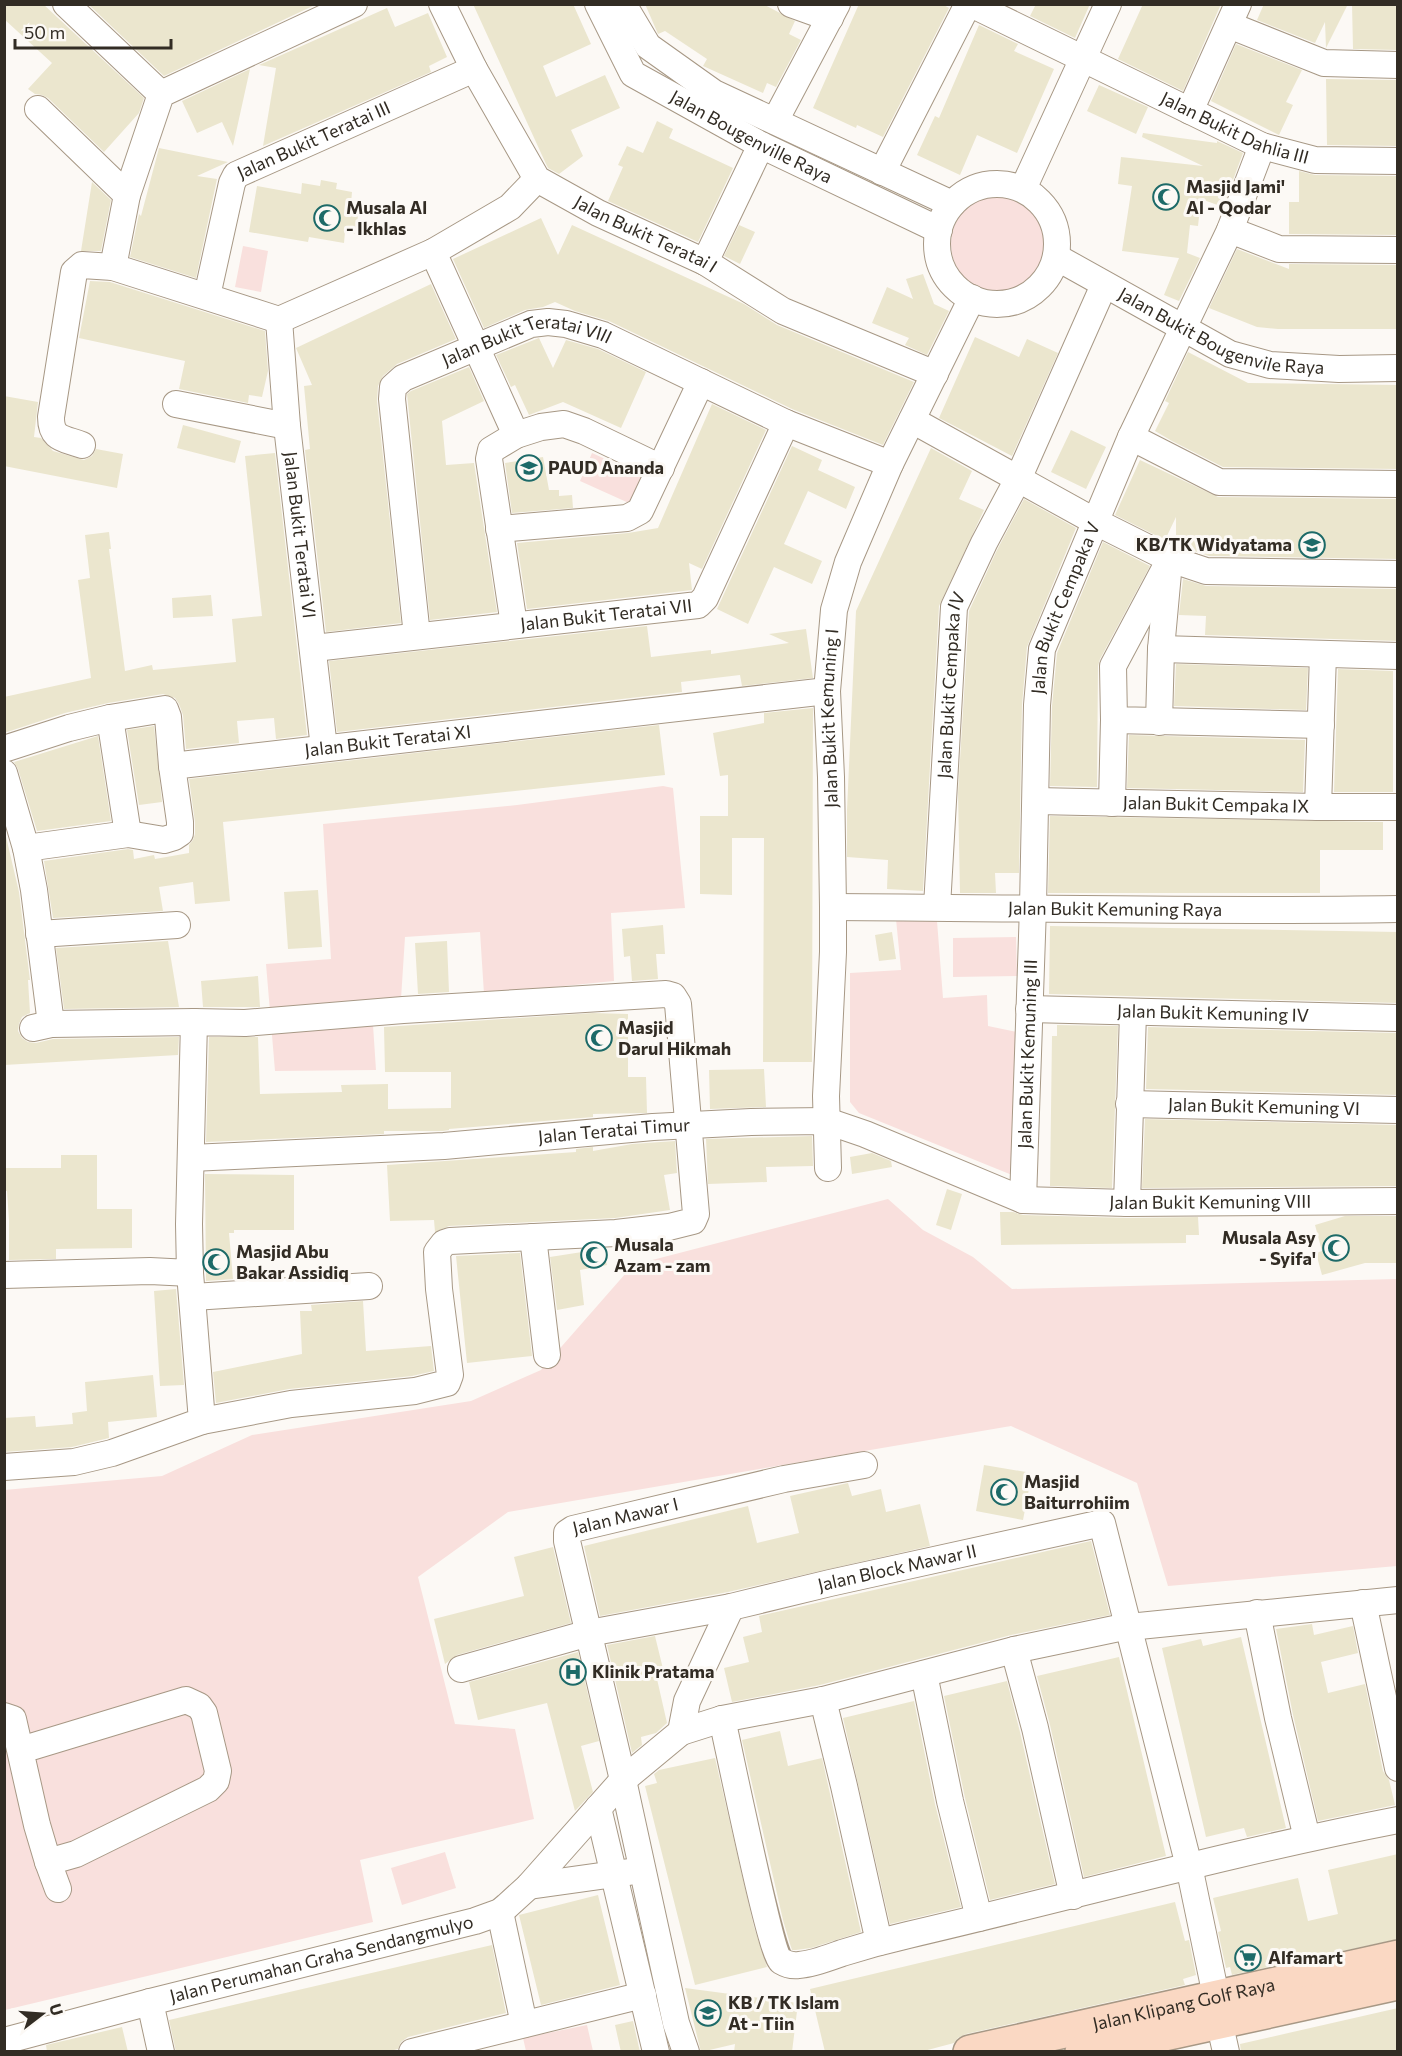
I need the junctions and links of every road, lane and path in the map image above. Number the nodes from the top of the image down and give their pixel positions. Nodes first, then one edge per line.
1 (66, 4) edge
2 (442, 4) edge
3 (598, 4) edge
4 (623, 4) edge
5 (791, 4) edge
6 (970, 4) edge
7 (1108, 4) edge
8 (343, 7) edge
9 (833, 11) edge
10 (1234, 15) edge
11 (648, 46) junction
12 (1083, 59) junction
13 (1398, 65) edge
14 (474, 69) junction
15 (633, 74) junction
16 (161, 94) junction
17 (38, 109) dead end
18 (1190, 111) junction
19 (775, 121) junction
20 (761, 145) junction
21 (1262, 146) junction
22 (1398, 160) edge
23 (882, 172) junction
24 (537, 178) junction
25 (1023, 189) junction
26 (127, 195) junction
27 (952, 204) junction
28 (939, 230) junction
29 (1230, 230) junction
30 (1398, 250) edge
31 (433, 252) junction
32 (1056, 257) junction
33 (705, 262) junction
34 (113, 267) junction
35 (1104, 285) junction
36 (207, 296) junction
37 (972, 298) junction
38 (279, 320) junction
39 (1183, 330) junction
40 (477, 346) junction
41 (1398, 368) edge
42 (935, 374) junction
43 (701, 382) junction
44 (176, 404) dead end
45 (912, 420) junction
46 (786, 423) junction
47 (287, 426) junction
48 (516, 435) junction
49 (1131, 437) junction
50 (82, 444) dead end
51 (890, 464) junction
52 (661, 468) junction
53 (1018, 480) junction
54 (1398, 484) edge
55 (1096, 522) junction
56 (499, 529) junction
57 (1170, 558) junction
58 (1398, 574) edge
59 (514, 625) junction
60 (417, 636) junction
61 (314, 648) junction
62 (1161, 649) junction
63 (1323, 654) junction
64 (1398, 656) edge
65 (827, 691) junction
66 (110, 718) junction
67 (1114, 720) junction
68 (1159, 722) junction
69 (1321, 725) junction
70 (324, 748) junction
71 (4, 749) edge
72 (172, 766) junction
73 (4, 773) edge
74 (1036, 801) junction
75 (1112, 803) junction
76 (1318, 807) junction
77 (1398, 807) edge
78 (128, 834) junction
79 (18, 839) edge
80 (833, 907) junction
81 (938, 907) junction
82 (1033, 907) junction
83 (1398, 909) edge
84 (177, 926) dead end
85 (39, 934) junction
86 (1029, 1009) junction
87 (1134, 1013) junction
88 (1398, 1018) edge
89 (194, 1022) junction
90 (1130, 1104) junction
91 (1398, 1110) edge
92 (827, 1121) junction
93 (688, 1126) junction
94 (191, 1158) junction
95 (828, 1168) dead end
96 (1023, 1200) junction
97 (1398, 1201) edge
98 (1127, 1203) junction
99 (533, 1238) junction
100 (4, 1275) edge
101 (191, 1285) junction
102 (369, 1286) dead end
103 (547, 1355) dead end
104 (202, 1421) junction
105 (864, 1465) dead end
106 (4, 1467) edge
107 (1398, 1600) edge
108 (1363, 1603) junction
109 (731, 1607) junction
110 (1257, 1613) junction
111 (1129, 1627) junction
112 (589, 1633) junction
113 (1014, 1650) junction
114 (461, 1669) dead end
115 (924, 1674) junction
116 (823, 1700) junction
117 (4, 1716) edge
118 (722, 1719) junction
119 (681, 1732) junction
120 (21, 1750) junction
121 (1398, 1768) edge
122 (623, 1780) junction
123 (598, 1808) junction
124 (1398, 1820) edge
125 (1307, 1838) junction
126 (48, 1862) junction
127 (1189, 1866) junction
128 (643, 1869) junction
129 (614, 1874) junction
130 (529, 1886) junction
131 (58, 1889) dead end
132 (1073, 1896) junction
133 (500, 1912) junction
134 (979, 1918) junction
135 (879, 1942) junction
136 (1398, 1957) edge
137 (1398, 1983) edge
138 (643, 1995) junction
139 (150, 2002) junction
140 (1221, 2023) edge
141 (524, 2024) junction
142 (1096, 2040) edge
143 (4, 2042) edge
144 (161, 2052) edge
145 (412, 2052) edge
146 (656, 2052) edge
147 (686, 2052) edge
148 (970, 2052) edge

1 - 16 street
2 - 14 street
3 - 15 street
4 - 11 street, Jalan Bougenville Raya
5 - 9 street
6 - 12 street, Jalan Bukit Dahlia III
6 - 23 street
7 - 12 street
8 - 16 street
9 - 19 street
10 - 13 street
10 - 18 street
11 - 15 street
11 - 19 street, Jalan Bougenville Raya
12 - 18 street, Jalan Bukit Dahlia III
12 - 25 street
14 - 24 street
14 - 36 street, Jalan Bukit Teratai III
15 - 20 street, Jalan Bougenville Raya
16 - 26 street
17 - 26 street
18 - 21 street, Jalan Bukit Dahlia III
19 - 23 street, Jalan Bougenville Raya
20 - 28 street, Jalan Bougenville Raya
20 - 33 street
21 - 22 street, Jalan Bukit Dahlia III
21 - 29 street, Jalan Bukit Cempaka V
23 - 27 street, Jalan Bougenville Raya
24 - 31 street
24 - 33 street, Jalan Bukit Teratai I
25 - 27 street
25 - 32 street
26 - 34 street
27 - 28 street
28 - 37 street
29 - 30 street
29 - 39 street, Jalan Bukit Cempaka V
31 - 38 street
31 - 40 street
32 - 35 street, Jalan Bukit Bougenvile Raya
32 - 37 street
33 - 42 street, Jalan Bukit Teratai I
34 - 36 street
34 - 50 street
35 - 39 street, Jalan Bukit Bougenvile Raya
35 - 53 street, Jalan Bukit Cempaka IV
36 - 38 street
37 - 42 street, Jalan Bukit Kemuning I
38 - 47 street, Jalan Bukit Teratai VI
39 - 41 street, Jalan Bukit Bougenvile Raya
39 - 49 street, Jalan Bukit Cempaka V
40 - 43 street, Jalan Bukit Teratai VIII
40 - 48 street
40 - 60 street, Jalan Bukit Teratai VIII
42 - 45 street, Jalan Bukit Kemuning I
43 - 46 street, Jalan Bukit Teratai VIII
43 - 52 street
44 - 47 street
45 - 51 street, Jalan Bukit Kemuning I
45 - 53 street
46 - 51 street, Jalan Bukit Teratai VIII
46 - 59 street, Jalan Bukit Teratai VII
47 - 61 street, Jalan Bukit Teratai VI
48 - 52 street
48 - 56 street
49 - 54 street
49 - 55 street, Jalan Bukit Cempaka V
51 - 65 street, Jalan Bukit Kemuning I
52 - 56 street
53 - 55 street
53 - 81 street, Jalan Bukit Cempaka IV
55 - 57 street
55 - 74 street, Jalan Bukit Cempaka V
56 - 59 street
57 - 58 street
57 - 62 street
57 - 67 street
59 - 60 street, Jalan Bukit Teratai VII
60 - 61 street, Jalan Bukit Teratai VII
61 - 70 street, Jalan Bukit Teratai VI
62 - 63 street
62 - 68 street
63 - 64 street
63 - 69 street
65 - 70 street, Jalan Bukit Teratai XI
65 - 80 street, Jalan Bukit Kemuning I
66 - 71 street
66 - 72 street
66 - 78 street
67 - 68 street
67 - 75 street
68 - 69 street
69 - 76 street
70 - 72 street, Jalan Bukit Teratai XI
72 - 78 street
73 - 79 street
74 - 75 street, Jalan Bukit Cempaka IX
74 - 82 street, Jalan Bukit Cempaka V
75 - 76 street, Jalan Bukit Cempaka IX
76 - 77 street, Jalan Bukit Cempaka IX
78 - 79 street
79 - 85 street
80 - 81 street, Jalan Bukit Kemuning Raya
80 - 92 street, Jalan Bukit Kemuning I
81 - 82 street, Jalan Bukit Kemuning Raya
82 - 83 street, Jalan Bukit Kemuning Raya
82 - 86 street, Jalan Bukit Kemuning III
84 - 85 street
85 - 89 street
86 - 87 street, Jalan Bukit Kemuning IV
86 - 96 street, Jalan Bukit Kemuning III
87 - 88 street, Jalan Bukit Kemuning IV
87 - 90 street
89 - 93 street
89 - 94 street
90 - 91 street, Jalan Bukit Kemuning VI
90 - 98 street
92 - 93 street, Jalan Teratai Timur
92 - 95 street, Jalan Bukit Kemuning I
92 - 96 street, Jalan Teratai Timur
93 - 94 street, Jalan Teratai Timur
93 - 99 street
94 - 101 street
96 - 98 street, Jalan Bukit Kemuning VIII
97 - 98 street, Jalan Bukit Kemuning VIII
99 - 103 street
99 - 104 street
100 - 101 street
101 - 102 street
101 - 104 street
104 - 106 street
105 - 112 street, Jalan Mawar I
107 - 108 street
108 - 110 street
108 - 121 street
109 - 111 street, Jalan Block Mawar II
109 - 112 street, Jalan Block Mawar II
109 - 119 street
110 - 111 street
110 - 125 street
111 - 113 street
111 - 127 street
112 - 114 street, Jalan Block Mawar II
112 - 122 street, Jalan Mawar I
113 - 115 street
113 - 132 street
115 - 116 street
115 - 134 street
116 - 118 street
116 - 135 street
117 - 120 street
118 - 119 street
118 - 135 street
119 - 122 street, Jalan Perumahan Graha Sendangmulyo
120 - 126 street
120 - 126 street
122 - 123 street, Jalan Perumahan Graha Sendangmulyo
122 - 128 street
123 - 129 street
123 - 130 street, Jalan Perumahan Graha Sendangmulyo
124 - 125 street
125 - 127 street
126 - 131 street
127 - 132 street
127 - 140 street
128 - 129 street
128 - 147 street
129 - 130 street
129 - 138 street
130 - 133 street, Jalan Perumahan Graha Sendangmulyo
132 - 134 street
133 - 139 street, Jalan Perumahan Graha Sendangmulyo
133 - 141 street
134 - 135 street
136 - 140 main road, Jalan Klipang Golf Raya
137 - 140 main road, Jalan Klipang Golf Raya
138 - 141 street
138 - 146 street
139 - 143 street, Jalan Perumahan Graha Sendangmulyo
139 - 144 street
140 - 142 main road, Jalan Klipang Golf Raya
141 - 145 street
142 - 148 main road, Jalan Klipang Golf Raya

